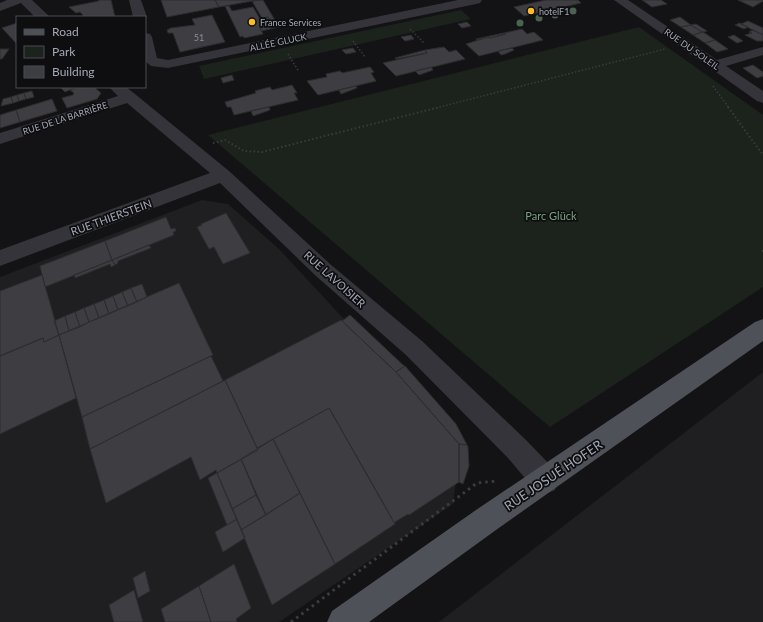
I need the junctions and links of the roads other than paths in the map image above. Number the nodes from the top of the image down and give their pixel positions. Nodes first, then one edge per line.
1 (19, 0) edge
2 (25, 0) edge
3 (135, 0) edge
4 (476, 0) edge
5 (620, 0) edge
6 (2, 5) edge
7 (42, 16) edge
8 (140, 16) edge
9 (146, 41) edge
10 (763, 50) edge
11 (715, 65) junction
12 (118, 88) edge
13 (130, 98) junction
14 (763, 98) edge
15 (0, 139) edge
16 (223, 175) junction
17 (0, 258) edge
18 (763, 329) edge
19 (545, 480) junction
20 (343, 622) edge

1 - 6 street
2 - 7 street
3 - 8 street
4 - 9 street, ALLÉE GLUCK
5 - 11 street, RUE DU SOLEIL
10 - 11 street
11 - 14 street, RUE DU SOLEIL
12 - 13 street, RUE LAVOISIER
13 - 15 street, RUE DE LA BARRIÈRE
13 - 16 street, RUE LAVOISIER
16 - 17 street, RUE THIERSTEIN
16 - 19 street, RUE LAVOISIER
18 - 19 main road, RUE JOSUÉ HOFER
19 - 20 main road, RUE JOSUÉ HOFER

